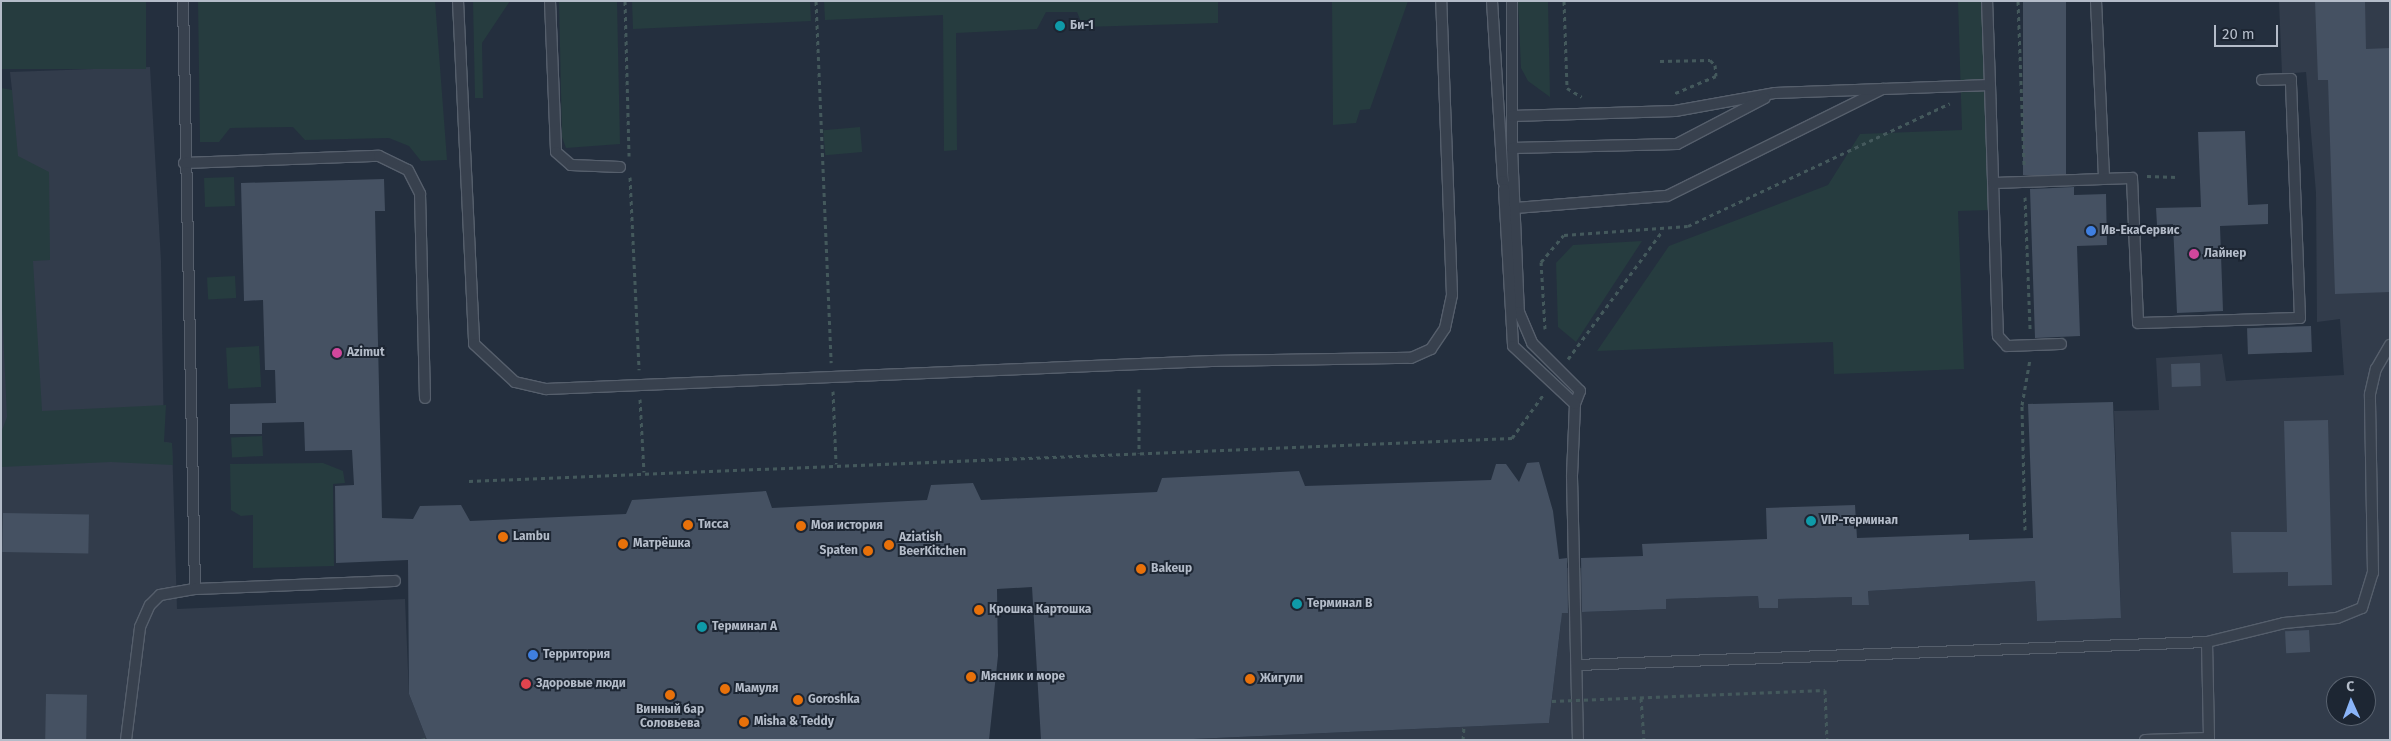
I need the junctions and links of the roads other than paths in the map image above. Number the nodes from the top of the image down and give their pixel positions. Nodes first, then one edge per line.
1 (183, 1) edge
2 (458, 1) edge
3 (550, 1) edge
4 (1441, 1) edge
5 (1492, 1) edge
6 (1512, 1) edge
7 (1987, 1) edge
8 (2096, 1) edge
9 (2262, 80) dead end
10 (1990, 85) junction
11 (1883, 89) junction
12 (1775, 93) junction
13 (1512, 116) junction
14 (1512, 148) junction
15 (184, 163) junction
16 (620, 167) dead end
17 (2104, 180) junction
18 (1503, 181) junction
19 (1992, 183) junction
20 (1514, 208) junction
21 (2061, 344) dead end
22 (2390, 345) edge
23 (425, 398) dead end
24 (1575, 404) junction
25 (395, 581) dead end
26 (195, 589) junction
27 (2207, 642) junction
28 (1577, 665) junction
29 (2209, 739) edge
30 (126, 740) edge
31 (1578, 740) edge
32 (2145, 740) edge

1 - 15 lane
2 - 4 lane
3 - 16 lane
5 - 18 lane
6 - 13 lane
7 - 10 lane
8 - 17 lane
9 - 17 lane
10 - 11 lane
10 - 19 lane
11 - 12 lane
11 - 20 lane
12 - 13 lane
12 - 14 lane
13 - 14 lane
14 - 20 lane
15 - 23 lane
15 - 26 lane
17 - 19 lane
18 - 20 lane
18 - 24 lane
19 - 21 lane
20 - 24 lane
22 - 27 lane
24 - 28 lane
25 - 26 lane
26 - 30 lane
27 - 28 lane
27 - 29 lane
28 - 31 lane
29 - 32 lane

